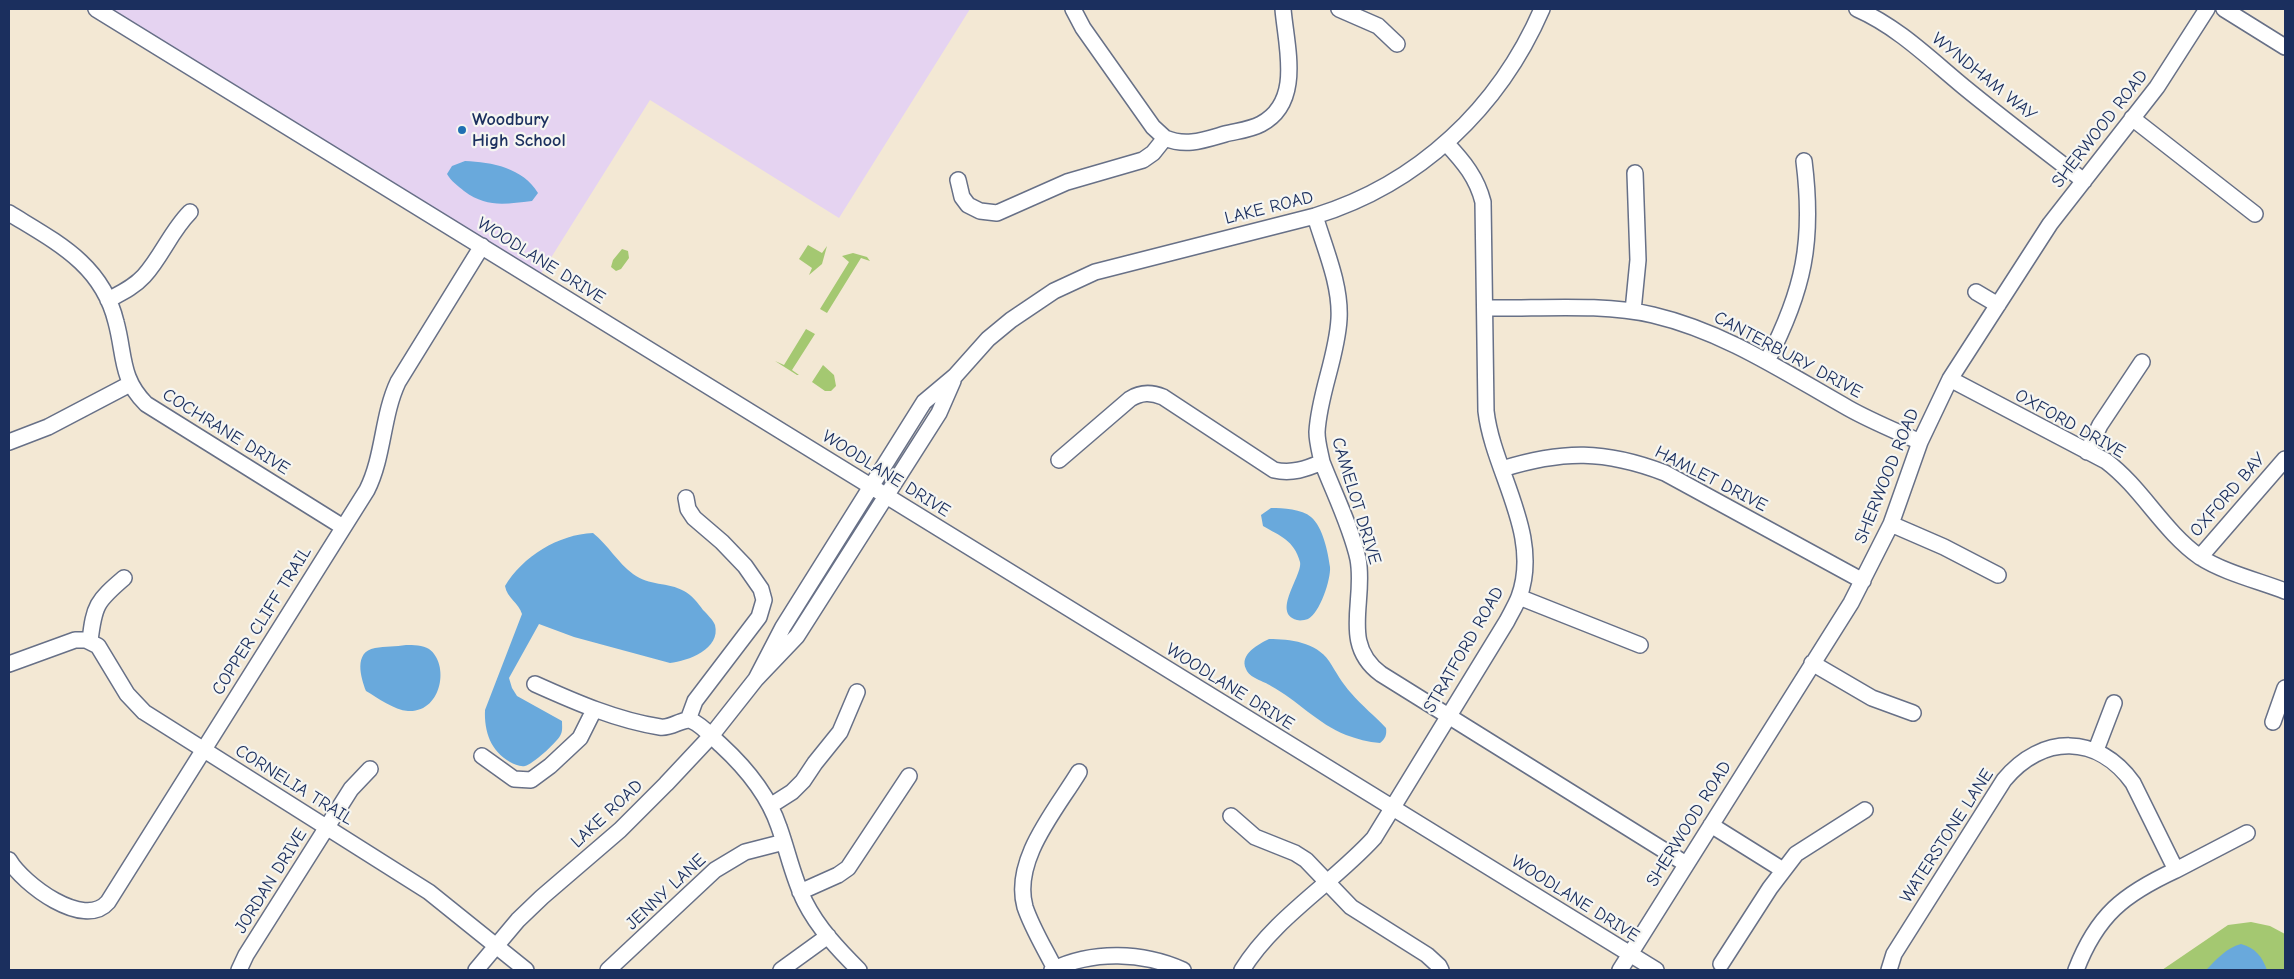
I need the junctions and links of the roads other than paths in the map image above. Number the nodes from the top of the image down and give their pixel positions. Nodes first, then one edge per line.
1 (96, 9) edge
2 (1073, 9) edge
3 (1284, 9) edge
4 (1339, 9) edge
5 (1542, 9) edge
6 (1857, 9) edge
7 (2207, 9) edge
8 (2224, 9) edge
9 (1397, 44) dead end
10 (2285, 47) edge
11 (2132, 118) junction
12 (1165, 138) junction
13 (1446, 143) junction
14 (1804, 161) dead end
15 (1635, 173) dead end
16 (958, 180) dead end
17 (2084, 181) junction
18 (190, 212) dead end
19 (9, 213) edge
20 (2255, 214) dead end
21 (1315, 216) junction
22 (482, 246) junction
23 (1976, 292) dead end
24 (108, 300) junction
25 (1998, 305) junction
26 (1485, 308) junction
27 (1633, 311) junction
28 (1767, 361) junction
29 (2142, 362) dead end
30 (955, 376) junction
31 (1950, 380) junction
32 (130, 384) junction
33 (9, 442) edge
34 (1920, 442) junction
35 (2087, 452) junction
36 (2285, 459) edge
37 (1059, 460) dead end
38 (1322, 462) junction
39 (1502, 469) junction
40 (871, 487) junction
41 (886, 496) junction
42 (686, 498) dead end
43 (1890, 524) junction
44 (344, 527) junction
45 (2200, 556) junction
46 (1998, 575) dead end
47 (124, 578) dead end
48 (1862, 581) junction
49 (2285, 590) edge
50 (1519, 597) junction
51 (90, 641) junction
52 (1640, 645) dead end
53 (1812, 663) junction
54 (9, 664) edge
55 (756, 678) junction
56 (535, 684) dead end
57 (2285, 688) edge
58 (857, 692) dead end
59 (2114, 703) dead end
60 (594, 710) junction
61 (1913, 713) dead end
62 (1448, 716) junction
63 (688, 720) junction
64 (2273, 722) dead end
65 (711, 736) junction
66 (204, 750) junction
67 (2096, 750) junction
68 (482, 756) dead end
69 (370, 769) dead end
70 (1079, 772) dead end
71 (909, 776) dead end
72 (770, 806) junction
73 (1392, 809) junction
74 (1865, 810) dead end
75 (1231, 816) dead end
76 (1711, 825) junction
77 (327, 828) junction
78 (2247, 833) dead end
79 (784, 842) junction
80 (9, 860) edge
81 (1686, 864) junction
82 (1783, 870) junction
83 (2176, 870) junction
84 (1328, 882) junction
85 (800, 892) junction
86 (828, 936) junction
87 (496, 946) junction
88 (1629, 954) junction
89 (1721, 964) dead end
90 (244, 969) edge
91 (476, 970) edge
92 (526, 970) edge
93 (608, 970) edge
94 (781, 970) edge
95 (858, 970) edge
96 (1054, 970) edge
97 (1183, 970) edge
98 (1242, 970) edge
99 (1440, 970) edge
100 (1620, 970) edge
101 (1656, 970) edge
102 (1889, 970) edge
103 (2076, 970) edge

1 - 22 street, WOODLANE DRIVE
2 - 12 street
3 - 12 street
4 - 9 street
5 - 13 street, LAKE ROAD
6 - 17 street, WYNDHAM WAY
7 - 11 street, SHERWOOD ROAD
8 - 10 street
11 - 17 street, SHERWOOD ROAD
11 - 20 street
12 - 16 street
13 - 21 street, LAKE ROAD
13 - 26 street, STRATFORD ROAD
14 - 28 street
15 - 27 street
17 - 25 street, SHERWOOD ROAD
18 - 24 street
19 - 24 street, COCHRANE DRIVE
21 - 30 street, LAKE ROAD
21 - 38 street, CAMELOT DRIVE
22 - 40 street, WOODLANE DRIVE
22 - 44 street, COPPER CLIFF TRAIL
23 - 25 street
24 - 32 street, COCHRANE DRIVE
25 - 31 street, SHERWOOD ROAD
26 - 27 street, CANTERBURY DRIVE
26 - 39 street, STRATFORD ROAD
27 - 28 street, CANTERBURY DRIVE
28 - 34 street, CANTERBURY DRIVE
29 - 35 street
30 - 40 street, LAKE ROAD
30 - 41 street, LAKE ROAD
31 - 34 street, SHERWOOD ROAD
31 - 35 street, OXFORD DRIVE
32 - 33 street
32 - 44 street, COCHRANE DRIVE
34 - 43 street, SHERWOOD ROAD
35 - 45 street, OXFORD DRIVE
36 - 45 street, OXFORD BAY
37 - 38 street
38 - 62 street, CAMELOT DRIVE
39 - 48 street, HAMLET DRIVE
39 - 50 street, STRATFORD ROAD
40 - 41 street, WOODLANE DRIVE
40 - 55 street, LAKE ROAD
41 - 55 street, LAKE ROAD
41 - 73 street, WOODLANE DRIVE
42 - 63 street
43 - 46 street
43 - 48 street, SHERWOOD ROAD
44 - 66 street, COPPER CLIFF TRAIL
45 - 49 street, OXFORD DRIVE
47 - 51 street
48 - 53 street, SHERWOOD ROAD
50 - 52 street
50 - 62 street, STRATFORD ROAD
51 - 54 street
51 - 66 street, CORNELIA TRAIL
53 - 61 street
53 - 76 street, SHERWOOD ROAD
55 - 65 street, LAKE ROAD
56 - 60 street
57 - 64 street
58 - 72 street
59 - 67 street
60 - 63 street
60 - 68 street
62 - 73 street, STRATFORD ROAD
62 - 81 street, CAMELOT DRIVE
63 - 65 street
65 - 72 street
65 - 87 street, LAKE ROAD
66 - 77 street, CORNELIA TRAIL
66 - 80 street, COPPER CLIFF TRAIL
67 - 83 street, WATERSTONE LANE
67 - 102 street, WATERSTONE LANE
69 - 77 street, JORDAN DRIVE
70 - 96 street
71 - 85 street
72 - 79 street
73 - 84 street, STRATFORD ROAD
73 - 88 street, WOODLANE DRIVE
74 - 82 street
75 - 84 street
76 - 81 street, SHERWOOD ROAD
76 - 82 street
77 - 87 street, CORNELIA TRAIL
77 - 90 street, JORDAN DRIVE
78 - 83 street
79 - 85 street
79 - 93 street, JENNY LANE
81 - 88 street, SHERWOOD ROAD
82 - 89 street
83 - 103 street
84 - 98 street, STRATFORD ROAD
84 - 99 street
85 - 86 street
86 - 94 street
86 - 95 street
87 - 91 street, LAKE ROAD
87 - 92 street, CORNELIA TRAIL
88 - 100 street, SHERWOOD ROAD
88 - 101 street, WOODLANE DRIVE
96 - 97 street

